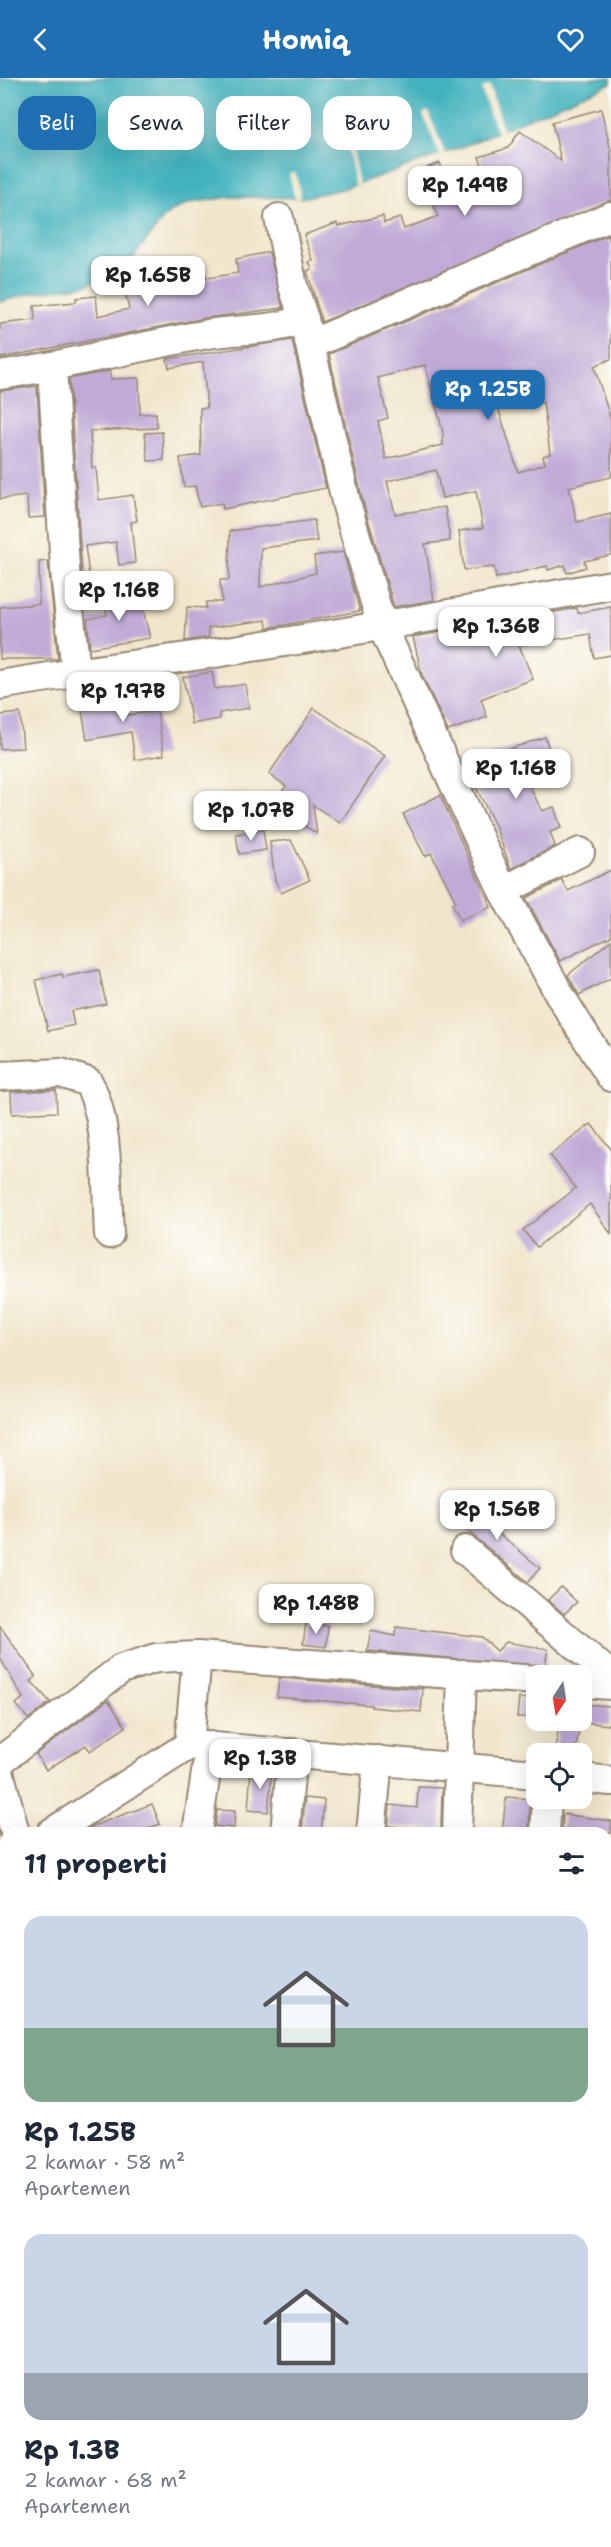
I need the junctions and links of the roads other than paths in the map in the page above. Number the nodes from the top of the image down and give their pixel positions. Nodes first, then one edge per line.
1 (611, 216) edge
2 (279, 218) dead end
3 (308, 332) junction
4 (52, 368) junction
5 (0, 375) edge
6 (611, 585) edge
7 (382, 626) junction
8 (76, 671) junction
9 (0, 685) edge
10 (580, 852) dead end
11 (503, 891) junction
12 (0, 1076) edge
13 (611, 1077) edge
14 (109, 1234) dead end
15 (465, 1550) dead end
16 (197, 1656) junction
17 (462, 1674) junction
18 (611, 1676) edge
19 (526, 1679) edge
20 (592, 1684) edge
21 (611, 1685) edge
22 (200, 1746) junction
23 (292, 1753) junction
24 (378, 1760) junction
25 (0, 1761) edge
26 (461, 1768) junction
27 (526, 1773) edge
28 (0, 1775) edge
29 (592, 1779) edge
30 (611, 1781) edge
31 (546, 1809) edge
32 (84, 1824) edge
33 (13, 1827) edge
34 (197, 1827) edge
35 (286, 1827) edge
36 (372, 1827) edge
37 (457, 1827) edge
38 (545, 1827) edge

1 - 3 street
2 - 3 street
3 - 4 street
3 - 7 street
4 - 5 street
4 - 8 street
6 - 7 street
7 - 8 street
7 - 11 street
8 - 9 street
10 - 11 street
11 - 13 street
12 - 14 street
15 - 18 street
16 - 17 street
16 - 22 street
16 - 25 street
17 - 19 street
17 - 26 street
20 - 21 street
22 - 23 street
22 - 32 street
22 - 34 street
23 - 24 street
23 - 35 street
24 - 26 street
24 - 36 street
26 - 27 street
26 - 37 street
28 - 33 street
29 - 30 street
31 - 38 street

